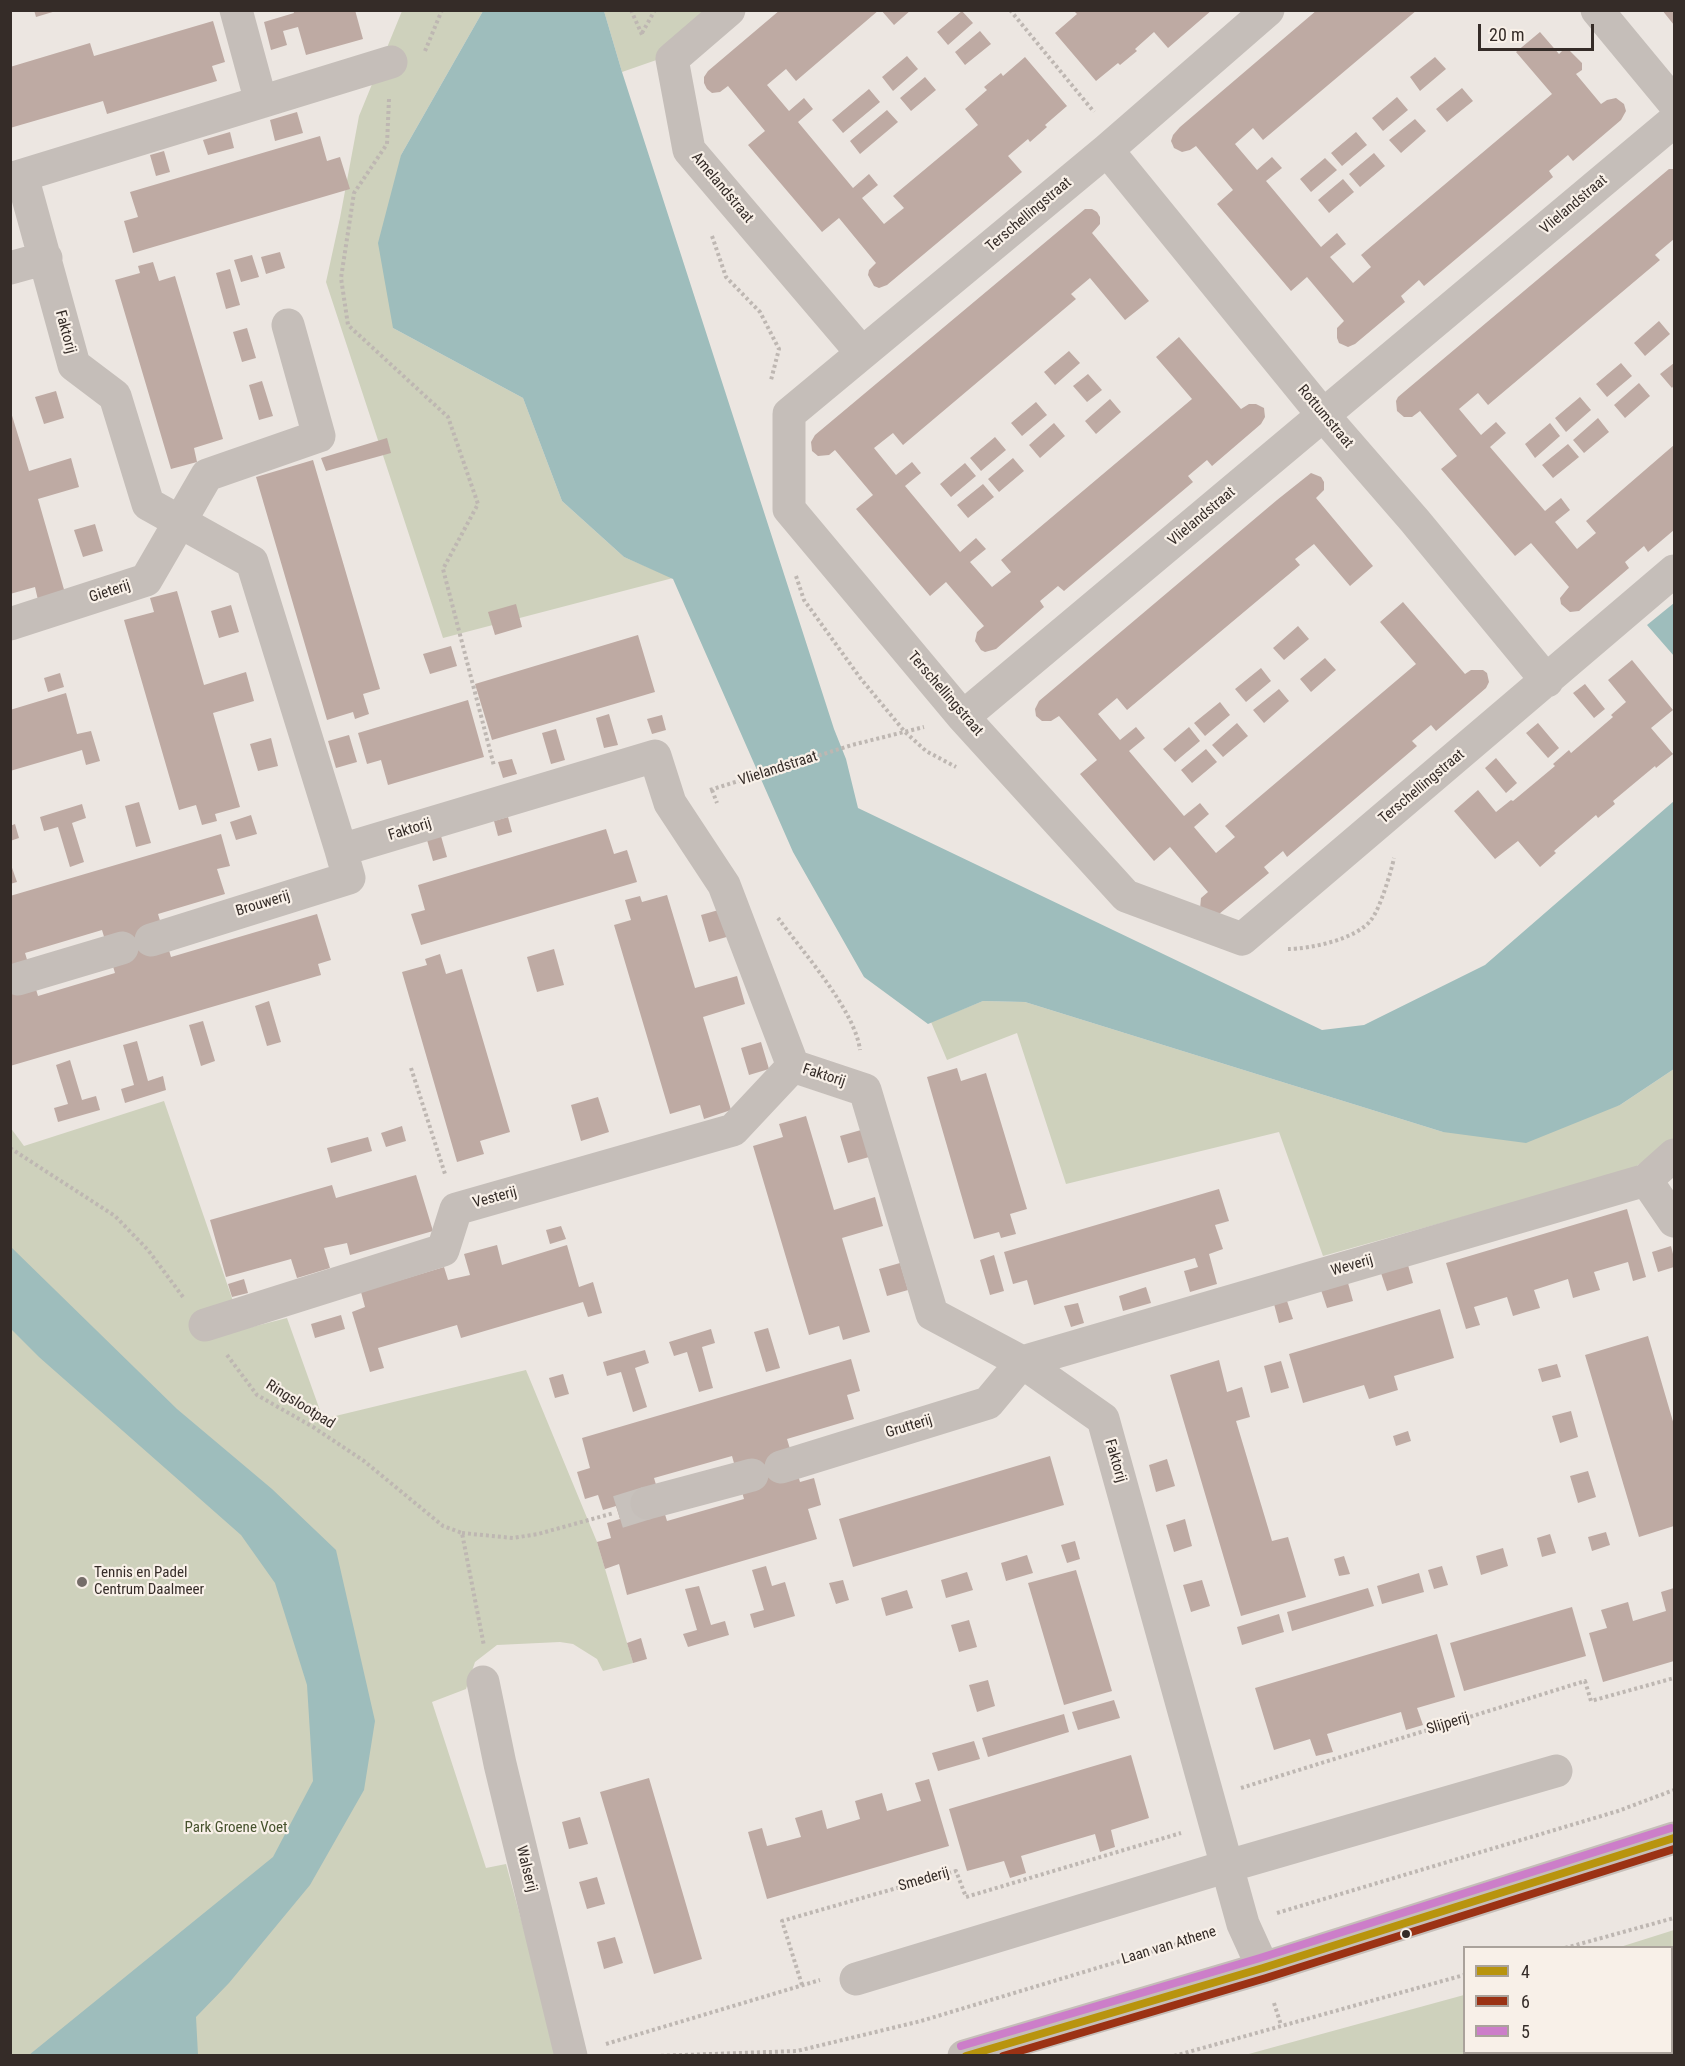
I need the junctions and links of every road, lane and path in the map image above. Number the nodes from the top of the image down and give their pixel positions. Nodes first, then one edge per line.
1 (236, 10) edge
2 (631, 10) edge
3 (655, 10) edge
4 (729, 10) edge
5 (1010, 10) edge
6 (1268, 10) edge
7 (1597, 10) edge
8 (642, 34) junction
9 (647, 45) dead end
10 (390, 62) joint
11 (261, 102) junction
12 (1674, 103) edge
13 (1674, 121) edge
14 (1112, 145) junction
15 (16, 177) edge
16 (707, 226) dead end
17 (46, 258) junction
18 (10, 268) edge
19 (288, 326) dead end
20 (862, 353) junction
21 (769, 389) dead end
22 (1323, 415) junction
23 (178, 523) junction
24 (1674, 571) edge
25 (794, 572) dead end
26 (10, 624) edge
27 (1546, 681) junction
28 (963, 717) junction
29 (905, 732) junction
30 (712, 790) junction
31 (503, 801) junction
32 (670, 803) junction
33 (720, 812) dead end
34 (341, 850) junction
35 (772, 910) dead end
36 (18, 979) dead end
37 (792, 1066) junction
38 (411, 1068) dead end
39 (865, 1090) junction
40 (10, 1148) edge
41 (1674, 1155) edge
42 (1646, 1180) junction
43 (456, 1209) junction
44 (1674, 1221) edge
45 (205, 1325) junction
46 (1022, 1362) junction
47 (632, 1508) joint
48 (462, 1533) junction
49 (1674, 1678) edge
50 (483, 1682) joint
51 (1556, 1771) dead end
52 (1674, 1790) edge
53 (1213, 1811) junction
54 (1674, 1838) edge
55 (1228, 1866) junction
56 (1674, 1918) edge
57 (1243, 1924) junction
58 (1569, 1946) edge
59 (1263, 1968) junction
60 (1463, 1975) edge
61 (856, 1979) joint
62 (802, 1985) junction
63 (571, 2055) edge
64 (655, 2055) edge
65 (964, 2055) edge
66 (1174, 2055) edge

1 - 11 street
2 - 8 path
3 - 8 path
4 - 20 street, Amelandstraat
5 - 14 path
6 - 14 street, Terschellingstraat
7 - 12 street
8 - 9 path
10 - 11 street, Faktorij
10 - 31 path
11 - 15 street, Faktorij
13 - 22 street, Vlielandstraat
14 - 20 street, Terschellingstraat
14 - 22 street, Rottumstraat
15 - 17 street, Faktorij
16 - 21 path
17 - 18 street
17 - 23 street, Faktorij
19 - 23 street
20 - 28 street, Terschellingstraat
22 - 27 street, Rottumstraat
22 - 28 street, Vlielandstraat
23 - 26 street, Gieterij
23 - 34 street, Faktorij
24 - 27 street, Terschellingstraat
25 - 29 path
27 - 28 street, Terschellingstraat
28 - 29 path, Vlielandstraat
29 - 30 path, Vlielandstraat
30 - 32 path, Vlielandstraat
30 - 33 path
31 - 32 street, Faktorij
31 - 34 street, Faktorij
32 - 37 street, Faktorij
34 - 36 street, Brouwerij
35 - 39 path
37 - 39 street, Faktorij
37 - 43 street, Vesterij
38 - 43 path
39 - 46 street, Faktorij
40 - 45 path, Ringslootpad
41 - 42 street, Weverij
42 - 44 street
42 - 46 street, Weverij
43 - 45 street, Vesterij
45 - 48 path, Ringslootpad
46 - 47 street, Grutterij
46 - 53 street, Faktorij
47 - 48 path
48 - 50 path
49 - 53 path, Slijperij
50 - 63 street, Walserij
51 - 55 street
52 - 57 path, Laan van Athene
53 - 55 street, Faktorij
53 - 62 path, Smederij
54 - 59 street
55 - 57 street, Faktorij
55 - 61 street
56 - 58 path
57 - 59 street, Faktorij
57 - 64 path, Laan van Athene
59 - 65 street
60 - 66 path
61 - 62 path
62 - 63 path

